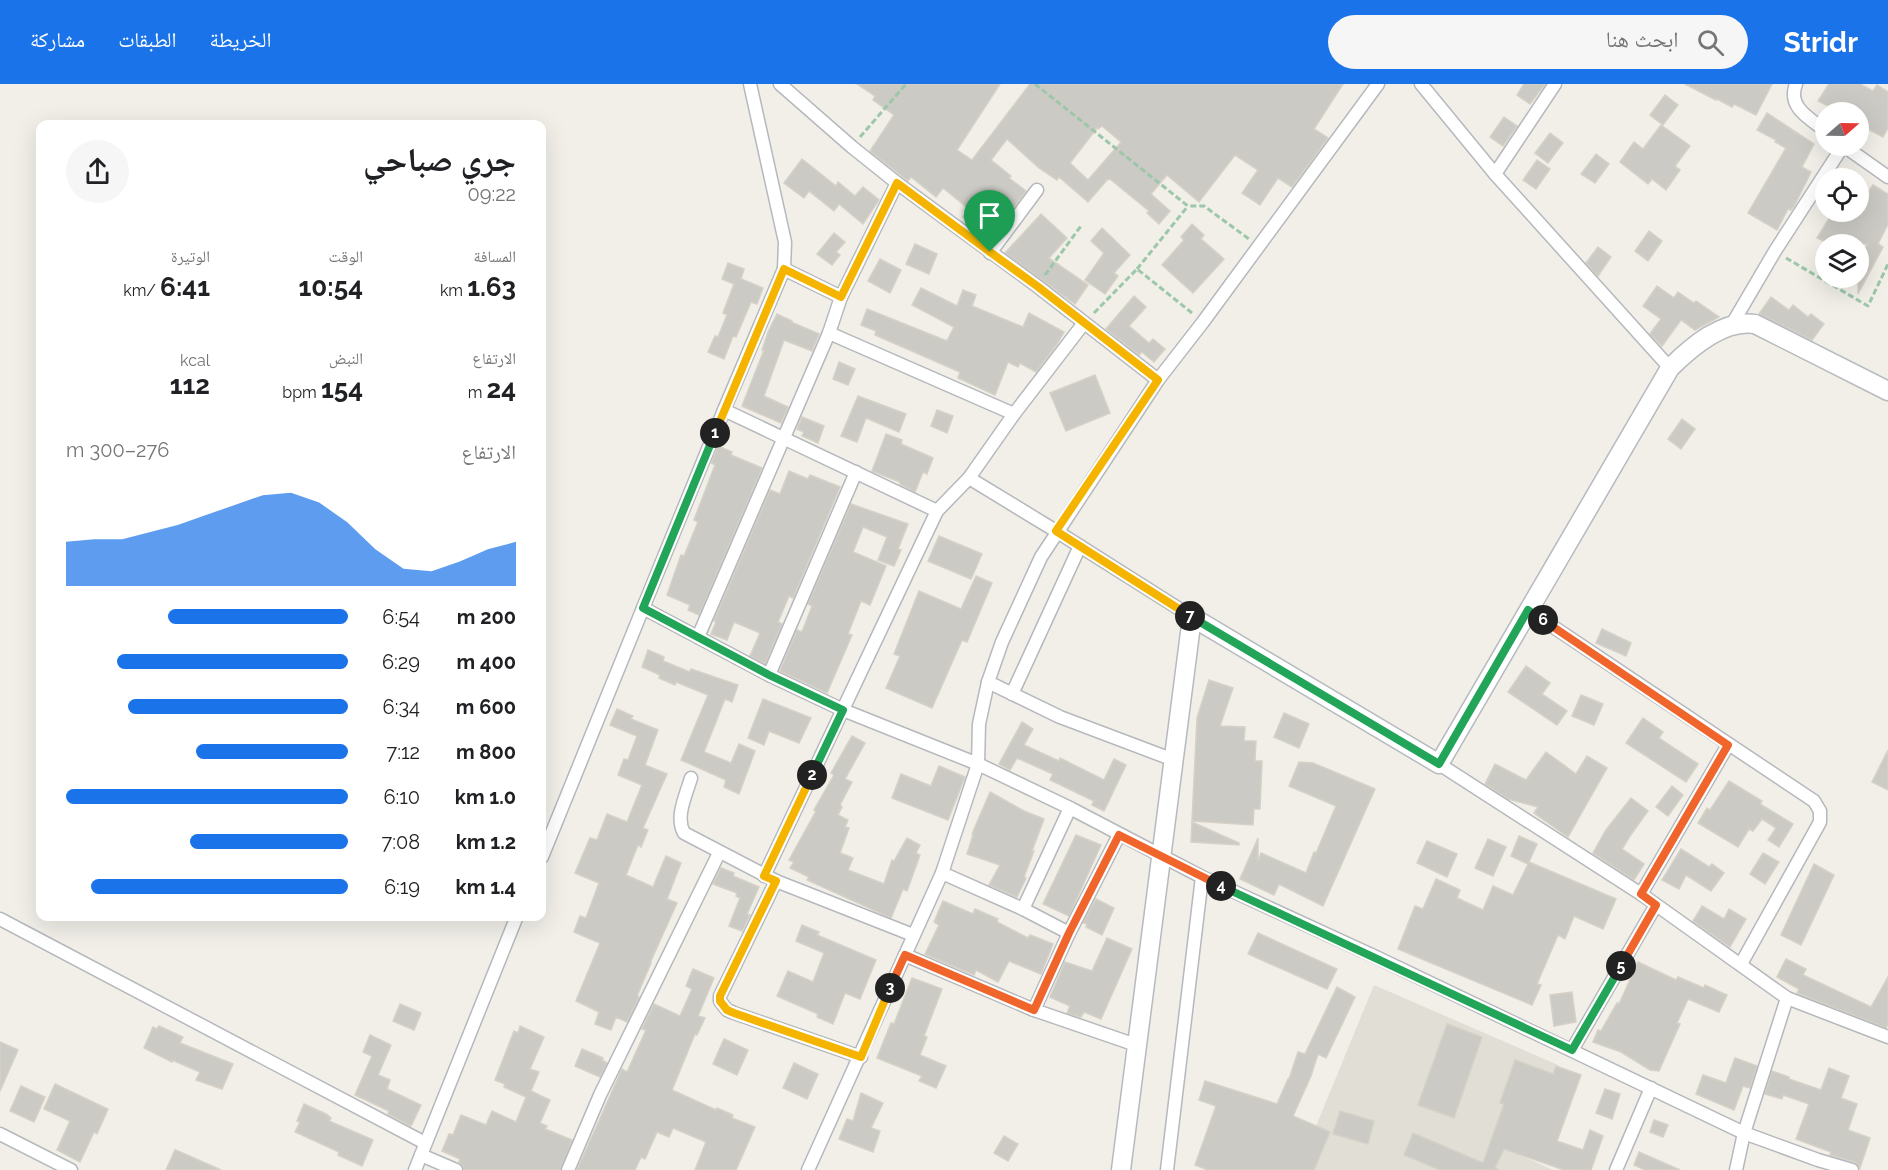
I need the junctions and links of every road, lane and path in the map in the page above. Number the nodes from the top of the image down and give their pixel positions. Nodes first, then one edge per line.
1 (750, 84) edge
2 (780, 84) edge
3 (906, 84) edge
4 (1035, 84) edge
5 (1378, 84) edge
6 (1421, 84) edge
7 (1555, 84) edge
8 (1796, 84) edge
9 (1815, 123) edge
10 (852, 147) junction
11 (1837, 156) edge
12 (1858, 156) edge
13 (1495, 174) junction
14 (1888, 177) edge
15 (897, 183) junction
16 (1037, 190) dead end
17 (1188, 206) junction
18 (1081, 226) dead end
19 (1258, 246) junction
20 (990, 252) junction
21 (1775, 252) junction
22 (1888, 264) edge
23 (784, 269) junction
24 (1137, 269) junction
25 (1037, 286) junction
26 (841, 297) junction
27 (1203, 322) junction
28 (1084, 323) junction
29 (1731, 326) junction
30 (829, 333) junction
31 (1670, 368) junction
32 (1158, 380) junction
33 (1888, 391) edge
34 (724, 410) junction
35 (1014, 414) junction
36 (784, 439) junction
37 (856, 472) junction
38 (969, 478) junction
39 (937, 511) junction
40 (1056, 531) junction
41 (1080, 546) junction
42 (643, 608) junction
43 (1528, 610) junction
44 (1192, 618) junction
45 (698, 638) junction
46 (769, 675) junction
47 (988, 682) junction
48 (1012, 694) junction
49 (843, 710) junction
50 (1728, 745) junction
51 (1174, 760) junction
52 (978, 764) junction
53 (1439, 764) junction
54 (691, 778) dead end
55 (1070, 808) junction
56 (1119, 835) junction
57 (546, 847) edge
58 (719, 853) junction
59 (1162, 858) junction
60 (942, 873) junction
61 (1202, 877) junction
62 (770, 878) junction
63 (1641, 894) junction
64 (1656, 905) junction
65 (1023, 909) junction
66 (0, 919) edge
67 (516, 921) edge
68 (1069, 933) junction
69 (913, 935) junction
70 (905, 955) junction
71 (1741, 964) junction
72 (1787, 998) junction
73 (1034, 1010) junction
74 (1888, 1037) edge
75 (1138, 1046) junction
76 (1572, 1050) junction
77 (861, 1057) junction
78 (1651, 1088) junction
79 (1744, 1133) junction
80 (0, 1134) edge
81 (423, 1149) junction
82 (71, 1170) edge
83 (415, 1170) edge
84 (456, 1170) edge
85 (568, 1170) edge
86 (808, 1170) edge
87 (1121, 1170) edge
88 (1167, 1170) edge
89 (1616, 1170) edge
90 (1736, 1170) edge
91 (1852, 1170) edge

1 - 23 street
2 - 10 street
3 - 10 path
4 - 17 path
5 - 19 street
6 - 13 street
7 - 13 street
8 - 9 street
10 - 15 street
11 - 21 street
12 - 14 street
13 - 31 street
15 - 20 street
15 - 26 street
16 - 20 street
17 - 19 path
17 - 24 path
18 - 25 path
19 - 27 street
20 - 25 street
21 - 22 path
21 - 29 street
23 - 26 street
23 - 34 street
24 - 27 path
24 - 28 path
25 - 28 street
26 - 30 street
27 - 32 street
28 - 32 street
28 - 35 street
29 - 31 street
29 - 33 street
30 - 35 street
30 - 36 street
31 - 43 street
32 - 40 street
34 - 36 street
34 - 42 street
35 - 38 street
36 - 37 street
36 - 45 street
37 - 39 street
37 - 46 street
38 - 39 street
38 - 40 street
39 - 49 street
40 - 41 street
40 - 47 street
41 - 44 street
41 - 48 street
42 - 45 street
42 - 57 street
43 - 50 street
43 - 53 street
44 - 51 street
44 - 53 street
45 - 46 street
46 - 49 street
47 - 48 street
47 - 52 street
48 - 51 street
49 - 52 street
49 - 62 street
50 - 63 street
50 - 71 street
51 - 59 street
52 - 55 street
52 - 60 street
53 - 63 street
54 - 58 street
55 - 56 street
55 - 65 street
56 - 59 street
56 - 68 street
58 - 62 street
58 - 85 street
59 - 61 street
59 - 75 street
60 - 65 street
60 - 69 street
61 - 76 street
61 - 88 street
62 - 69 street
62 - 77 street
63 - 64 street
64 - 71 street
64 - 76 street
65 - 68 street
66 - 81 street
67 - 81 street
68 - 73 street
69 - 70 street
70 - 73 street
70 - 77 street
71 - 72 street
72 - 74 street
72 - 79 street
73 - 75 street
75 - 87 street
76 - 78 street
77 - 86 street
78 - 79 street
78 - 89 street
79 - 90 street
79 - 91 street
80 - 82 street
81 - 83 street
81 - 84 street

